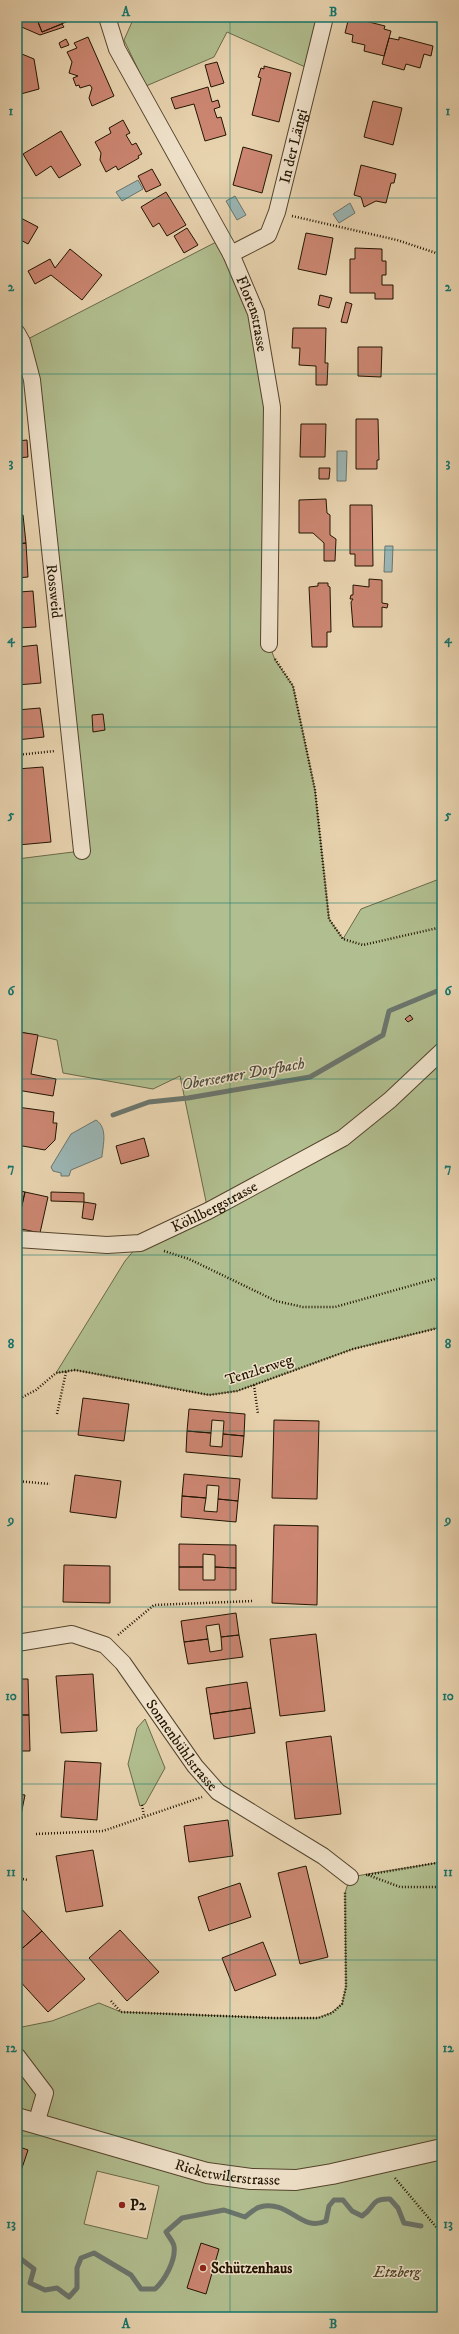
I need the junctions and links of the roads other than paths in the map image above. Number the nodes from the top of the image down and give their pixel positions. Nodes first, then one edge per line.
1 (107, 17) edge
2 (325, 17) edge
3 (231, 254) junction
4 (17, 334) edge
5 (269, 644) road end
6 (82, 851) dead end
7 (442, 1051) edge
8 (17, 1240) edge
9 (17, 1643) edge
10 (350, 1877) road end
11 (17, 2056) edge
12 (17, 2118) edge
13 (36, 2124) junction
14 (442, 2149) edge

1 - 3 street, Florenstrasse
2 - 3 street, In der Längi
3 - 5 street, Florenstrasse
4 - 6 street, Rossweid
7 - 8 street, Köhlbergstrasse
9 - 10 street, Sonnenbühlstrasse
11 - 13 street
12 - 13 street, Ricketwilerstrasse
13 - 14 street, Ricketwilerstrasse

